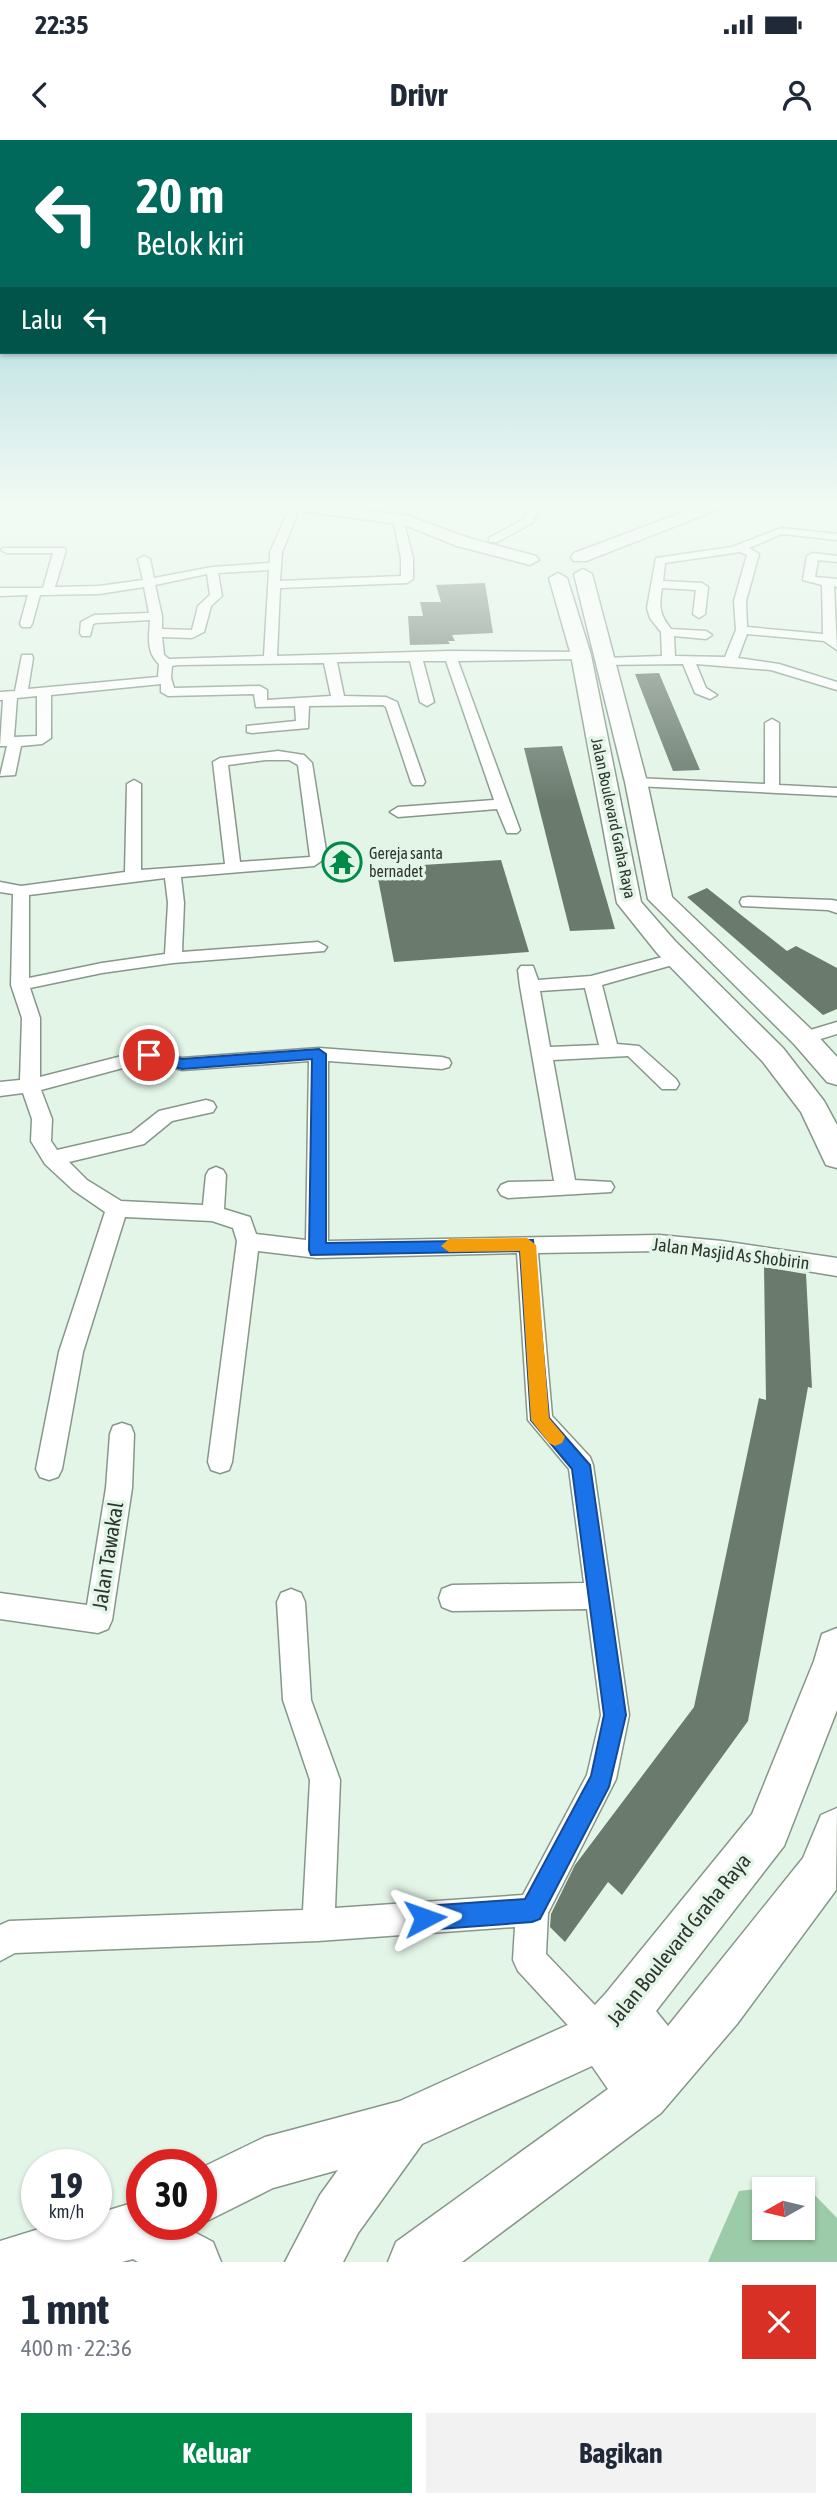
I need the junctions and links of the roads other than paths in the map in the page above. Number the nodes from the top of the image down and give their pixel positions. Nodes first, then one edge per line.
1 (36, 604) edge
2 (96, 604) joint
3 (153, 604) edge
4 (204, 604) edge
5 (274, 604) edge
6 (569, 604) edge
7 (584, 604) edge
8 (653, 604) edge
9 (700, 604) edge
10 (740, 604) edge
11 (833, 604) edge
12 (699, 614) dead end
13 (156, 616) junction
14 (26, 624) dead end
15 (834, 624) edge
16 (742, 630) junction
17 (667, 632) junction
18 (86, 633) dead end
19 (156, 633) junction
20 (706, 635) dead end
21 (832, 642) edge
22 (450, 655) junction
23 (415, 656) junction
24 (27, 658) dead end
25 (330, 658) junction
26 (593, 658) junction
27 (270, 659) junction
28 (669, 661) junction
29 (688, 661) junction
30 (730, 662) junction
31 (166, 663) junction
32 (164, 680) junction
33 (837, 686) edge
34 (44, 691) junction
35 (10, 695) edge
36 (710, 695) dead end
37 (338, 699) junction
38 (302, 702) junction
39 (427, 702) dead end
40 (772, 723) dead end
41 (252, 729) dead end
42 (7, 742) edge
43 (0, 772) edge
44 (418, 782) dead end
45 (636, 782) junction
46 (134, 784) dead end
47 (772, 789) junction
48 (837, 792) edge
49 (503, 804) junction
50 (398, 812) dead end
51 (512, 830) dead end
52 (233, 867) junction
53 (172, 873) junction
54 (133, 876) junction
55 (0, 887) edge
56 (21, 891) junction
57 (660, 899) junction
58 (748, 902) dead end
59 (629, 903) junction
60 (837, 908) edge
61 (318, 947) dead end
62 (173, 958) junction
63 (677, 958) junction
64 (592, 982) junction
65 (20, 985) junction
66 (837, 1028) edge
67 (804, 1038) junction
68 (611, 1052) junction
69 (319, 1054) junction
70 (542, 1054) junction
71 (442, 1063) dead end
72 (837, 1075) edge
73 (668, 1084) dead end
74 (30, 1086) junction
75 (0, 1089) edge
76 (206, 1107) dead end
77 (837, 1157) edge
78 (52, 1159) junction
79 (216, 1175) dead end
80 (604, 1186) dead end
81 (566, 1188) junction
82 (508, 1190) dead end
83 (117, 1209) junction
84 (214, 1213) junction
85 (248, 1241) junction
86 (527, 1245) junction
87 (317, 1250) junction
88 (837, 1267) edge
89 (122, 1434) dead end
90 (220, 1462) dead end
91 (49, 1469) dead end
92 (599, 1596) junction
93 (452, 1598) dead end
94 (291, 1602) dead end
95 (0, 1606) edge
96 (837, 1648) edge
97 (837, 1831) edge
98 (532, 1910) junction
99 (318, 1925) junction
100 (0, 1945) edge
101 (613, 2023) junction
102 (656, 2081) junction
103 (404, 2126) junction
104 (217, 2189) edge
105 (126, 2233) edge
106 (161, 2240) edge
107 (15, 2262) edge
108 (193, 2262) edge
109 (313, 2262) edge
110 (416, 2262) edge

1 - 14 street
2 - 13 street
2 - 18 street
3 - 13 street
4 - 19 street
5 - 27 street
6 - 26 main road, Jalan Boulevard Graha Raya
7 - 26 main road, Jalan Boulevard Graha Raya
8 - 17 street
9 - 12 street
10 - 16 street
11 - 15 street
13 - 19 street
15 - 21 street
16 - 21 street
16 - 30 street
17 - 20 street
17 - 28 street
19 - 31 street
22 - 23 street
22 - 26 street
22 - 49 street
23 - 25 street
23 - 39 street
24 - 35 street
25 - 27 street
25 - 37 street
26 - 28 street
26 - 45 main road, Jalan Boulevard Graha Raya
26 - 59 main road, Jalan Boulevard Graha Raya
27 - 31 street
28 - 29 street
29 - 30 street
29 - 36 street
30 - 33 street
31 - 32 street
32 - 34 street
32 - 38 street
34 - 35 street
34 - 42 street
35 - 42 street
37 - 38 street
37 - 44 street
38 - 41 street
40 - 47 street
42 - 43 street
45 - 47 street
45 - 57 main road, Jalan Boulevard Graha Raya
46 - 54 street
47 - 48 street
49 - 50 street
49 - 51 street
52 - 52 street
52 - 53 street
53 - 54 street
53 - 62 street
54 - 56 street
55 - 56 street
56 - 65 street
57 - 59 main road
57 - 67 main road, Jalan Boulevard Graha Raya
58 - 60 street
59 - 63 main road, Jalan Boulevard Graha Raya
61 - 62 street
62 - 65 street
63 - 64 street
63 - 77 main road, Jalan Boulevard Graha Raya
64 - 68 street
64 - 70 street
65 - 74 street
66 - 67 street
67 - 72 main road, Jalan Boulevard Graha Raya
68 - 70 street
68 - 73 street
69 - 71 street
69 - 74 street
69 - 87 street
70 - 81 street
74 - 75 street
74 - 78 street
76 - 78 street
78 - 83 street
79 - 84 street
80 - 81 street
81 - 82 street
83 - 84 street
83 - 91 street
84 - 85 street
85 - 87 street, Jalan Masjid As Shobirin
85 - 90 street
86 - 87 street, Jalan Masjid As Shobirin
86 - 88 street, Jalan Masjid As Shobirin
86 - 92 street
89 - 95 street, Jalan Tawakal
92 - 93 street
92 - 98 street
94 - 99 street
96 - 101 main road, Jalan Boulevard Graha Raya
97 - 102 main road
98 - 99 street
98 - 101 street
99 - 100 street
101 - 102 main road
101 - 103 main road, Jalan Boulevard Graha Raya
102 - 110 main road
103 - 104 main road
103 - 109 main road, Jalan Boulevard Graha Raya
105 - 107 main road
106 - 108 main road

